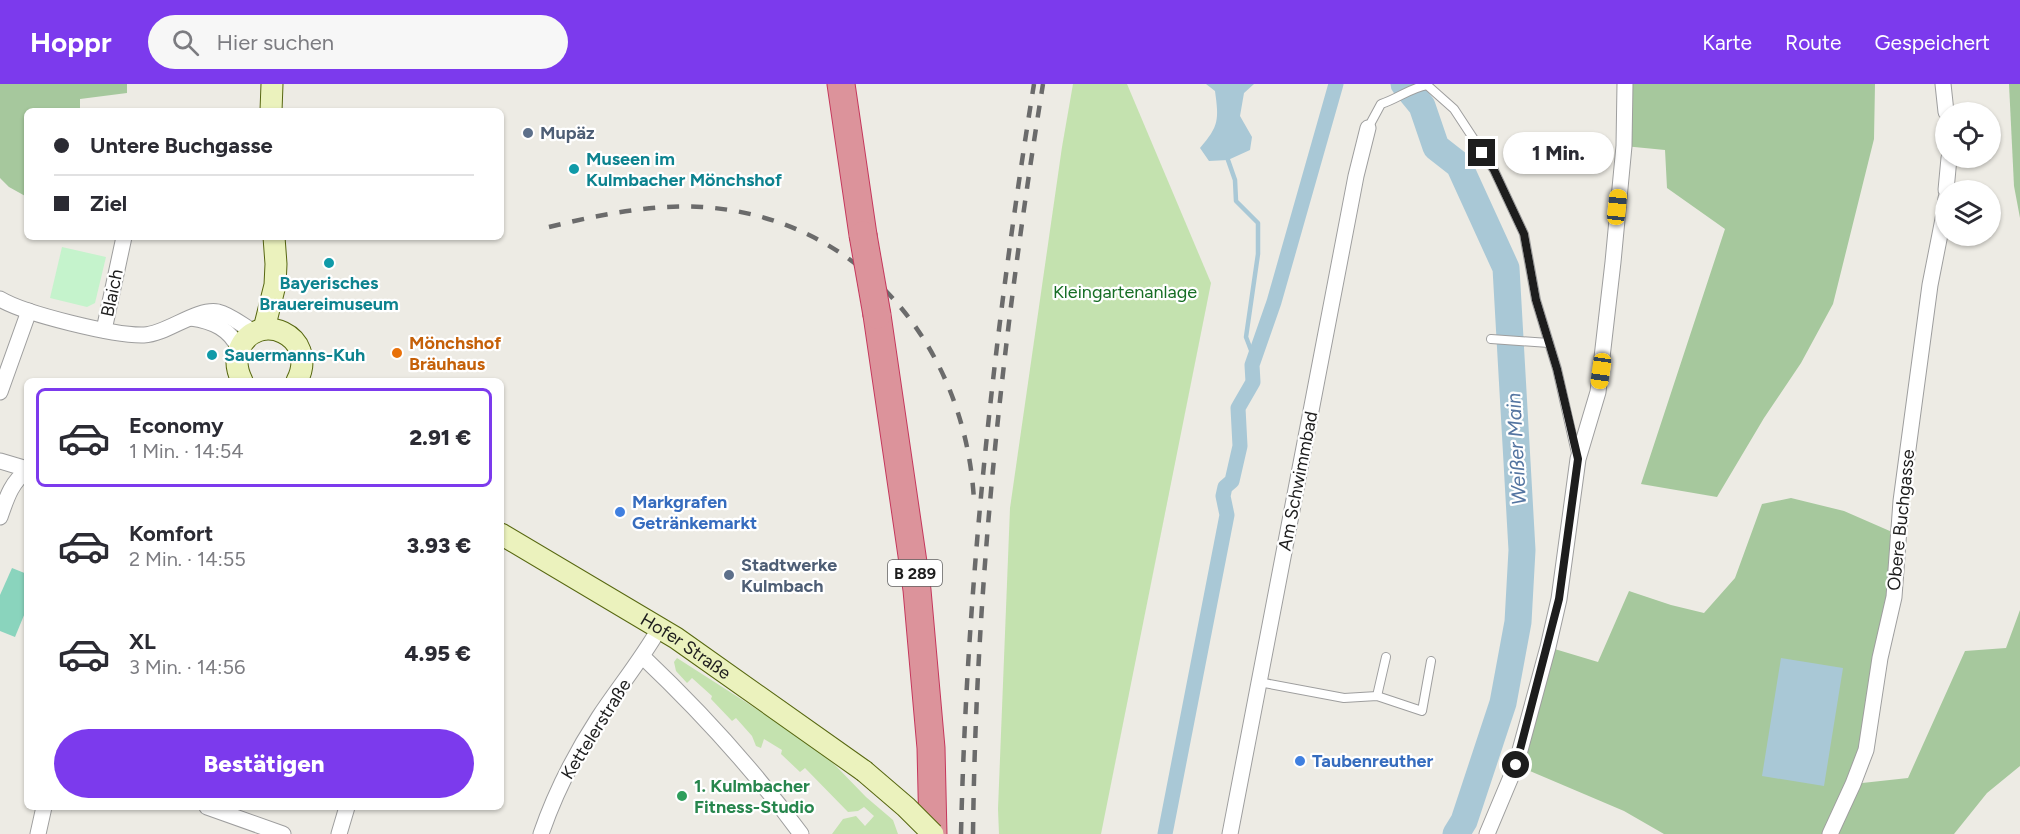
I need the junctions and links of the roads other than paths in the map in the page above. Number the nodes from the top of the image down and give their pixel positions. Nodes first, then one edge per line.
1 (272, 84) edge
2 (841, 84) edge
3 (1625, 84) edge
4 (1943, 84) edge
5 (1945, 102) edge
6 (271, 108) edge
7 (1368, 128) joint
8 (123, 240) edge
9 (274, 240) edge
10 (1937, 246) edge
11 (0, 299) edge
12 (29, 311) junction
13 (191, 318) junction
14 (104, 330) junction
15 (268, 331) junction
16 (1491, 339) dead end
17 (1549, 343) junction
18 (239, 349) junction
19 (240, 378) edge
20 (301, 378) edge
21 (0, 392) edge
22 (1578, 459) junction
23 (0, 461) edge
24 (24, 469) edge
25 (24, 472) edge
26 (0, 517) edge
27 (504, 536) edge
28 (659, 629) junction
29 (643, 657) junction
30 (1386, 657) dead end
31 (1431, 661) dead end
32 (1259, 682) junction
33 (1377, 696) junction
34 (43, 810) edge
35 (215, 810) edge
36 (346, 810) edge
37 (38, 834) edge
38 (283, 834) edge
39 (339, 834) edge
40 (541, 834) edge
41 (801, 834) edge
42 (933, 834) edge
43 (1230, 834) edge
44 (1487, 834) edge
45 (1830, 834) edge

1 - 6 street
2 - 42 highway, B 289, bridge
3 - 22 street
4 - 5 street
7 - 17 lane
7 - 32 street, Am Schwimmbad
8 - 14 street, Blaich
9 - 15 street
10 - 45 street, Obere Buchgasse
11 - 12 street
12 - 14 street
12 - 21 street
13 - 14 street, Blaich
13 - 15 street, Blaich
13 - 18 street
15 - 18 street
15 - 20 street
16 - 17 lane
17 - 22 lane
18 - 19 street
22 - 44 street
23 - 24 street
25 - 26 street
27 - 28 street, Hofer Straße
28 - 29 street, Kettelerstraße
28 - 42 street, Hofer Straße, bridge
29 - 40 street, Kettelerstraße
29 - 41 street, Hofer Straße
30 - 33 lane
31 - 33 lane
32 - 33 lane
32 - 43 street, Am Schwimmbad
34 - 37 street
35 - 38 street
36 - 39 street

